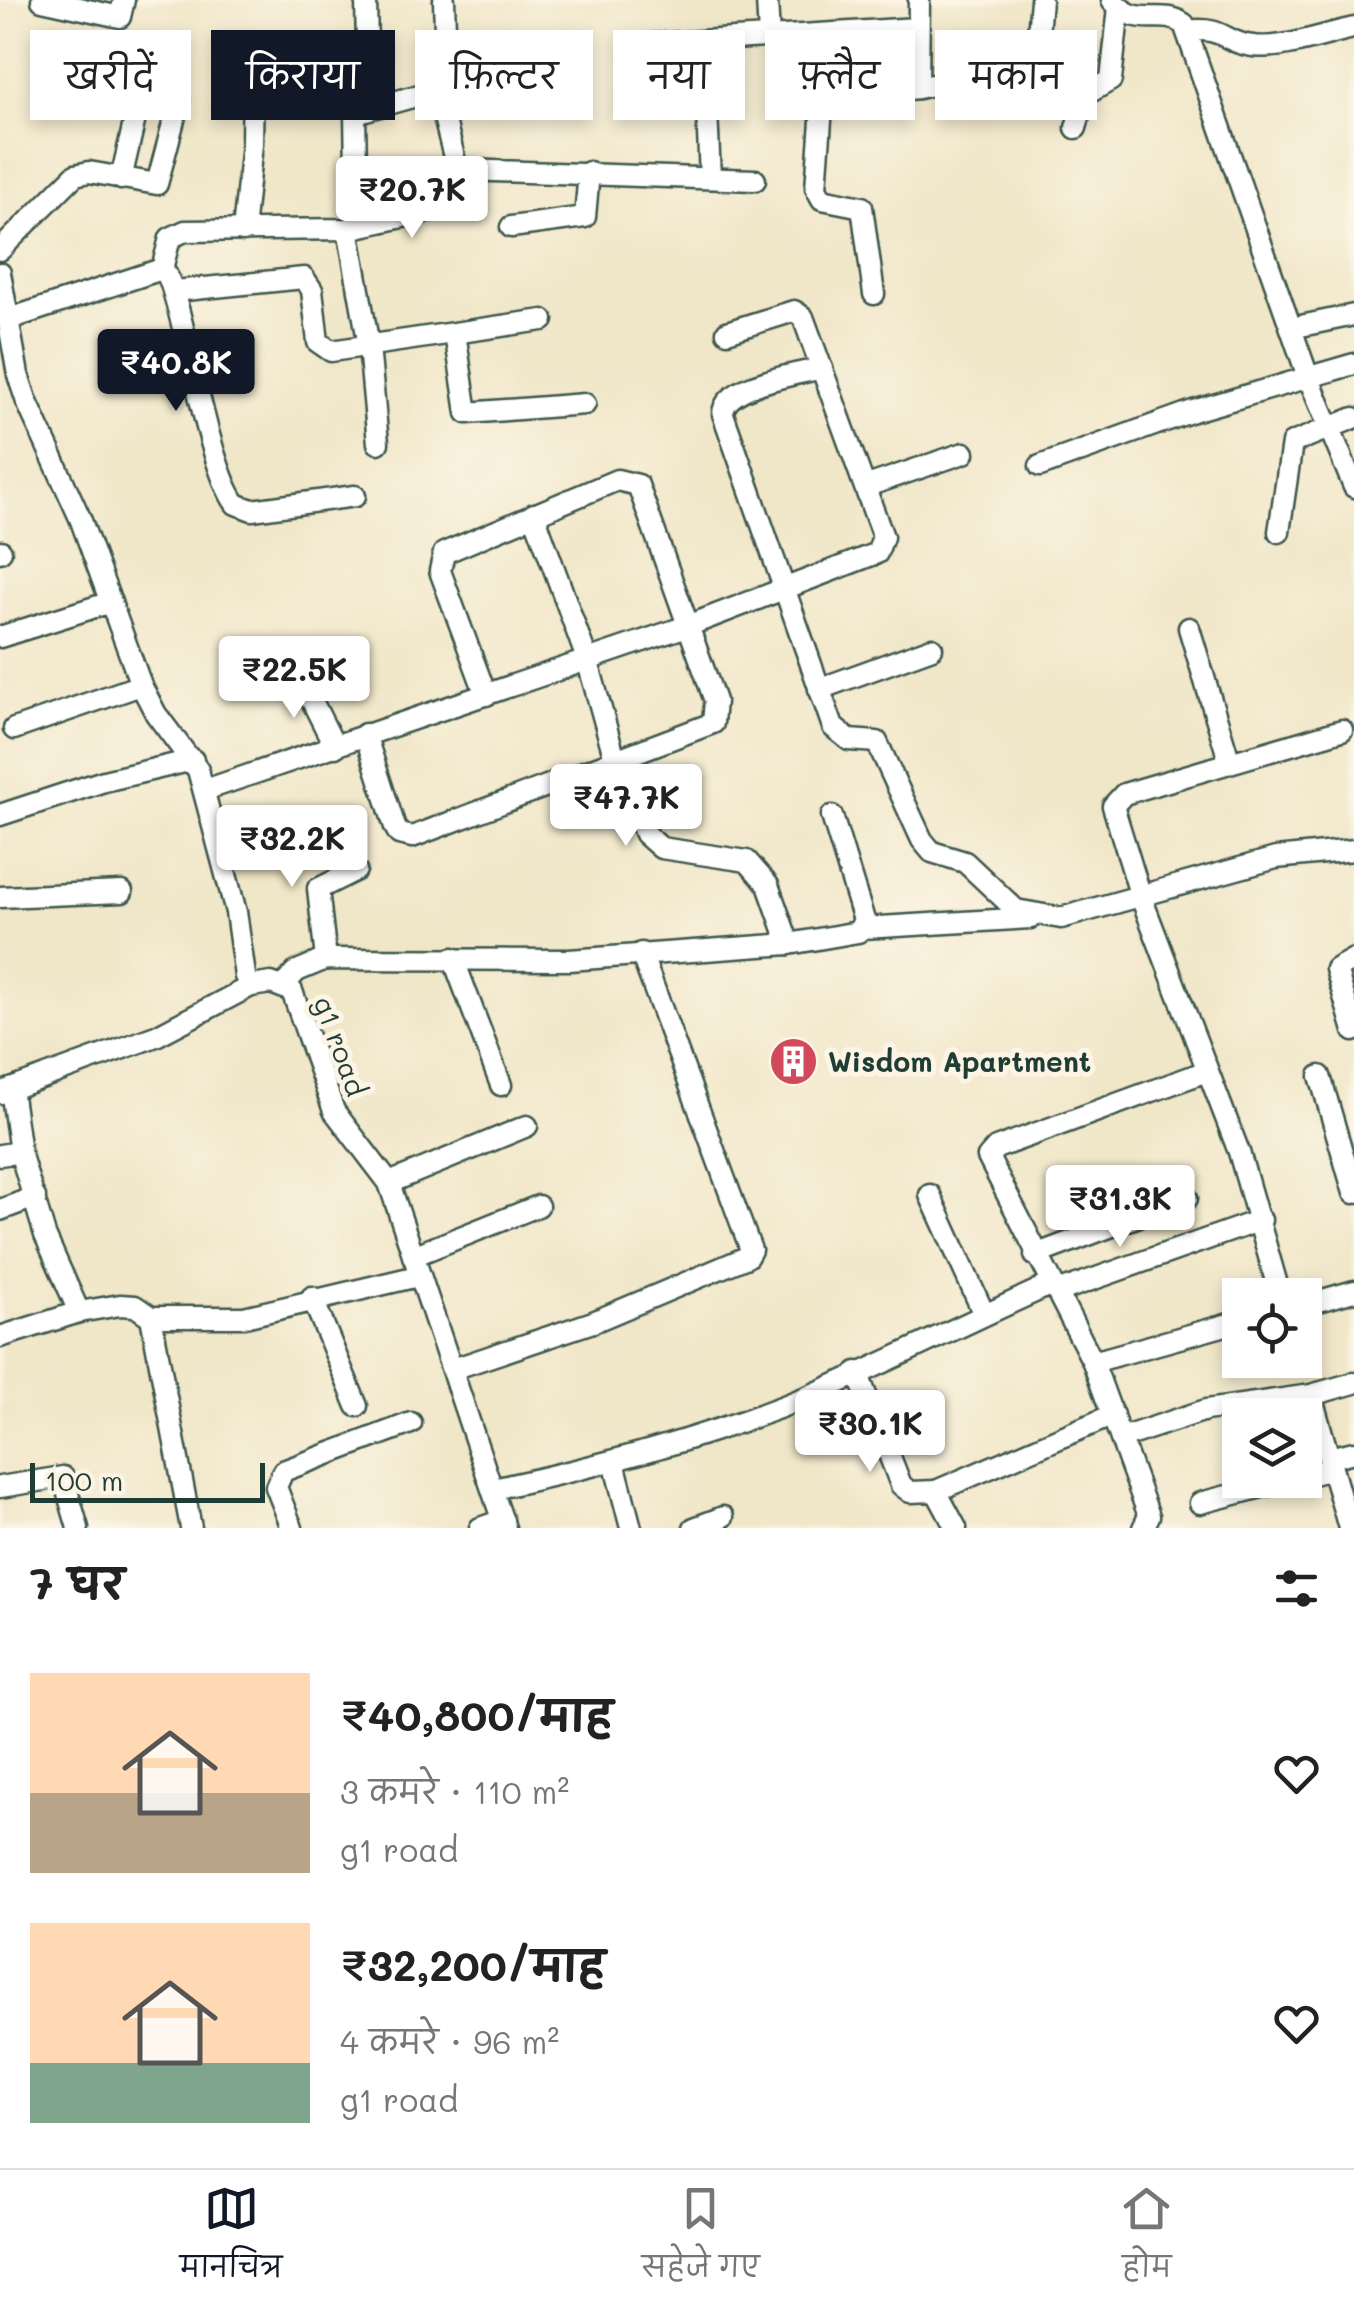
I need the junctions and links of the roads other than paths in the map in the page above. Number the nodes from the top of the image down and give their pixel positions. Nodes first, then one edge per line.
1 (42, 0) edge
2 (124, 0) edge
3 (366, 0) edge
4 (444, 0) edge
5 (767, 0) edge
6 (919, 0) edge
7 (1041, 0) edge
8 (1114, 2) edge
9 (917, 28) junction
10 (1354, 28) edge
11 (367, 30) edge
12 (439, 30) edge
13 (768, 30) edge
14 (882, 30) edge
15 (1187, 31) junction
16 (915, 88) edge
17 (918, 88) junction
18 (415, 96) edge
19 (135, 120) edge
20 (175, 120) edge
21 (252, 120) edge
22 (446, 120) edge
23 (707, 120) edge
24 (821, 120) edge
25 (1076, 128) dead end
26 (589, 172) junction
27 (710, 178) junction
28 (122, 179) junction
29 (755, 180) dead end
30 (467, 203) dead end
31 (352, 228) junction
32 (512, 228) dead end
33 (244, 230) junction
34 (0, 250) edge
35 (162, 269) junction
36 (0, 273) edge
37 (175, 291) junction
38 (874, 294) dead end
39 (1354, 315) edge
40 (9, 318) junction
41 (542, 320) dead end
42 (1291, 328) junction
43 (727, 332) dead end
44 (454, 333) junction
45 (369, 346) junction
46 (1354, 364) edge
47 (822, 368) junction
48 (1307, 374) junction
49 (586, 404) dead end
50 (1354, 418) edge
51 (1327, 426) junction
52 (378, 444) dead end
53 (964, 452) dead end
54 (1040, 466) dead end
55 (867, 486) junction
56 (1354, 486) edge
57 (355, 496) dead end
58 (534, 514) junction
59 (1279, 532) dead end
60 (785, 590) junction
61 (111, 602) junction
62 (690, 625) junction
63 (1188, 628) dead end
64 (0, 637) edge
65 (932, 648) dead end
66 (587, 658) junction
67 (298, 672) dead end
68 (142, 685) junction
69 (819, 688) junction
70 (486, 695) junction
71 (14, 729) dead end
72 (1342, 730) dead end
73 (365, 734) junction
74 (335, 748) junction
75 (615, 759) junction
76 (193, 760) junction
77 (1229, 760) junction
78 (205, 790) junction
79 (0, 815) edge
80 (832, 816) dead end
81 (1354, 850) edge
82 (356, 870) dead end
83 (122, 892) dead end
84 (0, 897) edge
85 (1141, 897) junction
86 (1044, 917) junction
87 (864, 928) junction
88 (789, 944) junction
89 (641, 954) junction
90 (453, 958) junction
91 (326, 959) junction
92 (1354, 959) edge
93 (284, 985) junction
94 (251, 986) junction
95 (1354, 1031) edge
96 (1207, 1071) junction
97 (1320, 1076) dead end
98 (500, 1085) dead end
99 (5, 1091) edge
100 (527, 1126) dead end
101 (10, 1154) edge
102 (389, 1183) junction
103 (1354, 1193) edge
104 (930, 1194) dead end
105 (35, 1198) junction
106 (1187, 1198) dead end
107 (538, 1206) dead end
108 (0, 1210) edge
109 (1261, 1220) junction
110 (1035, 1254) junction
111 (416, 1266) junction
112 (1276, 1278) edge
113 (1055, 1288) junction
114 (1354, 1290) edge
115 (312, 1297) junction
116 (1322, 1300) edge
117 (79, 1312) junction
118 (0, 1313) edge
119 (984, 1314) junction
120 (151, 1317) junction
121 (1222, 1325) edge
122 (4, 1336) edge
123 (1093, 1362) junction
124 (453, 1368) junction
125 (856, 1372) junction
126 (1354, 1384) edge
127 (1311, 1396) junction
128 (356, 1406) dead end
129 (1113, 1415) junction
130 (411, 1423) dead end
131 (1121, 1438) junction
132 (1354, 1452) edge
133 (614, 1462) junction
134 (1330, 1464) junction
135 (1322, 1468) edge
136 (0, 1487) edge
137 (494, 1490) junction
138 (936, 1491) junction
139 (1222, 1497) edge
140 (1200, 1503) dead end
141 (722, 1517) dead end
142 (504, 1524) edge
143 (1351, 1526) edge
144 (78, 1528) edge
145 (190, 1528) edge
146 (292, 1528) edge
147 (480, 1528) edge
148 (632, 1528) edge
149 (694, 1528) edge
150 (956, 1528) edge
151 (1143, 1528) edge

1 - 2 street
3 - 11 street
4 - 12 street
5 - 13 street
6 - 9 street
7 - 17 street
8 - 15 street
8 - 25 street
9 - 14 street
9 - 17 street
10 - 15 street
15 - 42 street
16 - 17 street
18 - 31 street
19 - 28 street
20 - 28 street
21 - 33 street
22 - 26 street
23 - 27 street
24 - 38 street
26 - 27 street
26 - 32 street
27 - 29 street
28 - 34 street
30 - 31 street
31 - 33 street
31 - 45 street
33 - 35 street
35 - 37 street
35 - 40 street
36 - 40 street
37 - 45 street
37 - 57 street
39 - 42 street
40 - 61 street
41 - 44 street
42 - 48 street
43 - 47 street
44 - 45 street
44 - 49 street
45 - 52 street
46 - 48 street
47 - 55 street
47 - 60 street
48 - 51 street
48 - 54 street
50 - 51 street
51 - 56 street
51 - 59 street
53 - 55 street
55 - 60 street
58 - 62 street
58 - 66 street
58 - 70 street
60 - 62 street
60 - 69 street
61 - 64 street
61 - 68 street
62 - 66 street
62 - 75 street
63 - 77 street
65 - 69 street
66 - 70 street
66 - 75 street
67 - 74 street
68 - 71 street
68 - 76 street
69 - 86 street
70 - 73 street
72 - 77 street
73 - 74 street
73 - 75 street
74 - 78 street
75 - 88 street
76 - 78 street
76 - 79 street
77 - 85 street
78 - 94 street
80 - 87 street
81 - 85 street
82 - 91 street
83 - 84 street
85 - 86 street
85 - 96 street
86 - 87 street
87 - 88 street
88 - 89 street
89 - 90 street
89 - 124 street
90 - 91 street
90 - 98 street
91 - 93 street
92 - 95 street
93 - 94 street, g1 road
93 - 102 street, g1 road
94 - 99 street
96 - 109 street
96 - 110 street
97 - 103 street
99 - 101 street
100 - 102 street
101 - 105 street
102 - 111 street, g1 road
104 - 119 street
105 - 108 street
105 - 117 street
106 - 110 street
107 - 111 street
109 - 112 street
109 - 113 street
110 - 113 street
111 - 115 street
111 - 124 street, g1 road
113 - 119 street
113 - 123 street
114 - 116 street
115 - 120 street
115 - 128 street
117 - 120 street
117 - 122 street
118 - 122 street
119 - 125 street
120 - 145 street
121 - 123 street
123 - 129 street
124 - 137 street, g1 road
125 - 133 street
125 - 138 street
126 - 127 street
127 - 131 street
127 - 134 street
129 - 131 street
129 - 138 street
130 - 146 street
131 - 151 street
132 - 134 street
133 - 137 street
133 - 148 street
134 - 135 street
134 - 143 street
136 - 144 street
137 - 142 street, g1 road
138 - 150 street
139 - 140 street
141 - 149 street
142 - 147 street

